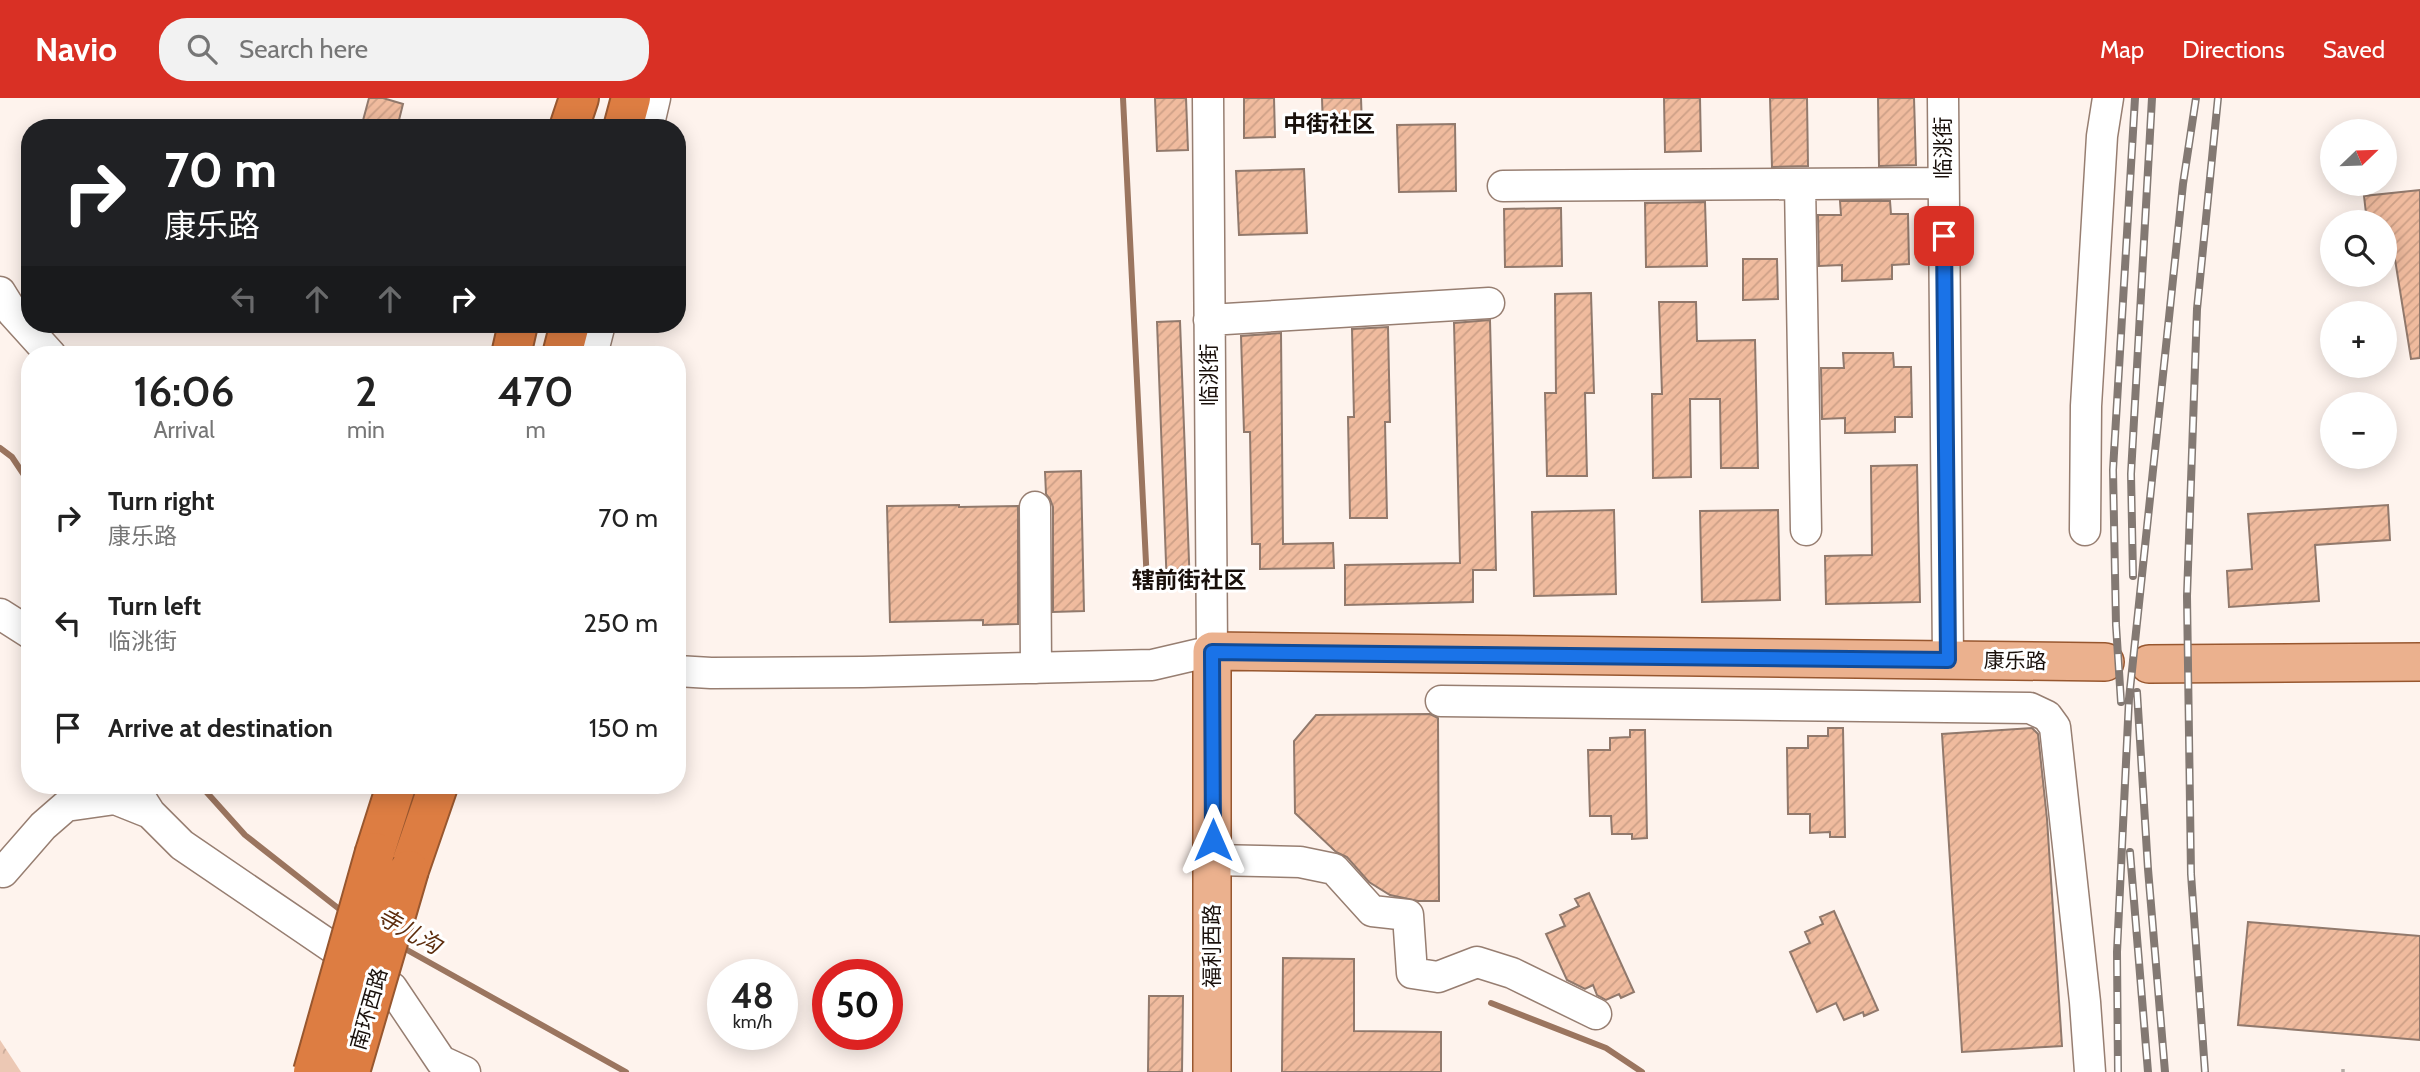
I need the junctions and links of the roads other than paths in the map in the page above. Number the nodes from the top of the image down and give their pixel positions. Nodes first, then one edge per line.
1 (579, 98) edge
2 (631, 98) edge
3 (656, 98) edge
4 (1208, 98) edge
5 (1942, 98) edge
6 (2108, 98) edge
7 (572, 119) edge
8 (625, 119) edge
9 (650, 119) edge
10 (1943, 183) junction
11 (1800, 184) junction
12 (1503, 186) dead end
13 (0, 292) edge
14 (1489, 303) dead end
15 (1209, 320) junction
16 (21, 322) edge
17 (31, 333) edge
18 (43, 346) edge
19 (1034, 507) dead end
20 (1806, 530) dead end
21 (2085, 530) dead end
22 (0, 614) edge
23 (21, 627) edge
24 (1212, 652) junction
25 (1948, 660) junction
26 (2105, 662) dead end
27 (2420, 662) edge
28 (2149, 664) dead end
29 (1036, 668) junction
30 (686, 672) edge
31 (1441, 701) dead end
32 (139, 794) edge
33 (393, 794) edge
34 (435, 794) edge
35 (150, 813) junction
36 (1213, 860) junction
37 (3, 872) dead end
38 (1596, 1014) dead end
39 (447, 1068) edge
40 (313, 1072) edge
41 (350, 1072) edge
42 (1212, 1072) edge
43 (2090, 1072) edge

1 - 7 highway
2 - 8 highway
3 - 9 street
4 - 15 street, 临洮街
5 - 10 street, 临洮街
6 - 21 street
10 - 11 street
10 - 25 street, 临洮街
11 - 12 street
11 - 20 street
13 - 16 street
14 - 15 street
15 - 24 street, 临洮街
17 - 18 street
19 - 29 street
22 - 23 street
24 - 25 main road, 康乐路
24 - 29 street
24 - 36 main road, 福利西路
25 - 26 main road, 康乐路
27 - 28 main road
29 - 30 street
31 - 43 street
32 - 35 street
33 - 40 highway, 南环西路, bridge
34 - 41 highway, 南环西路, bridge
35 - 37 street
35 - 39 street
36 - 38 street
36 - 42 main road, 福利西路

